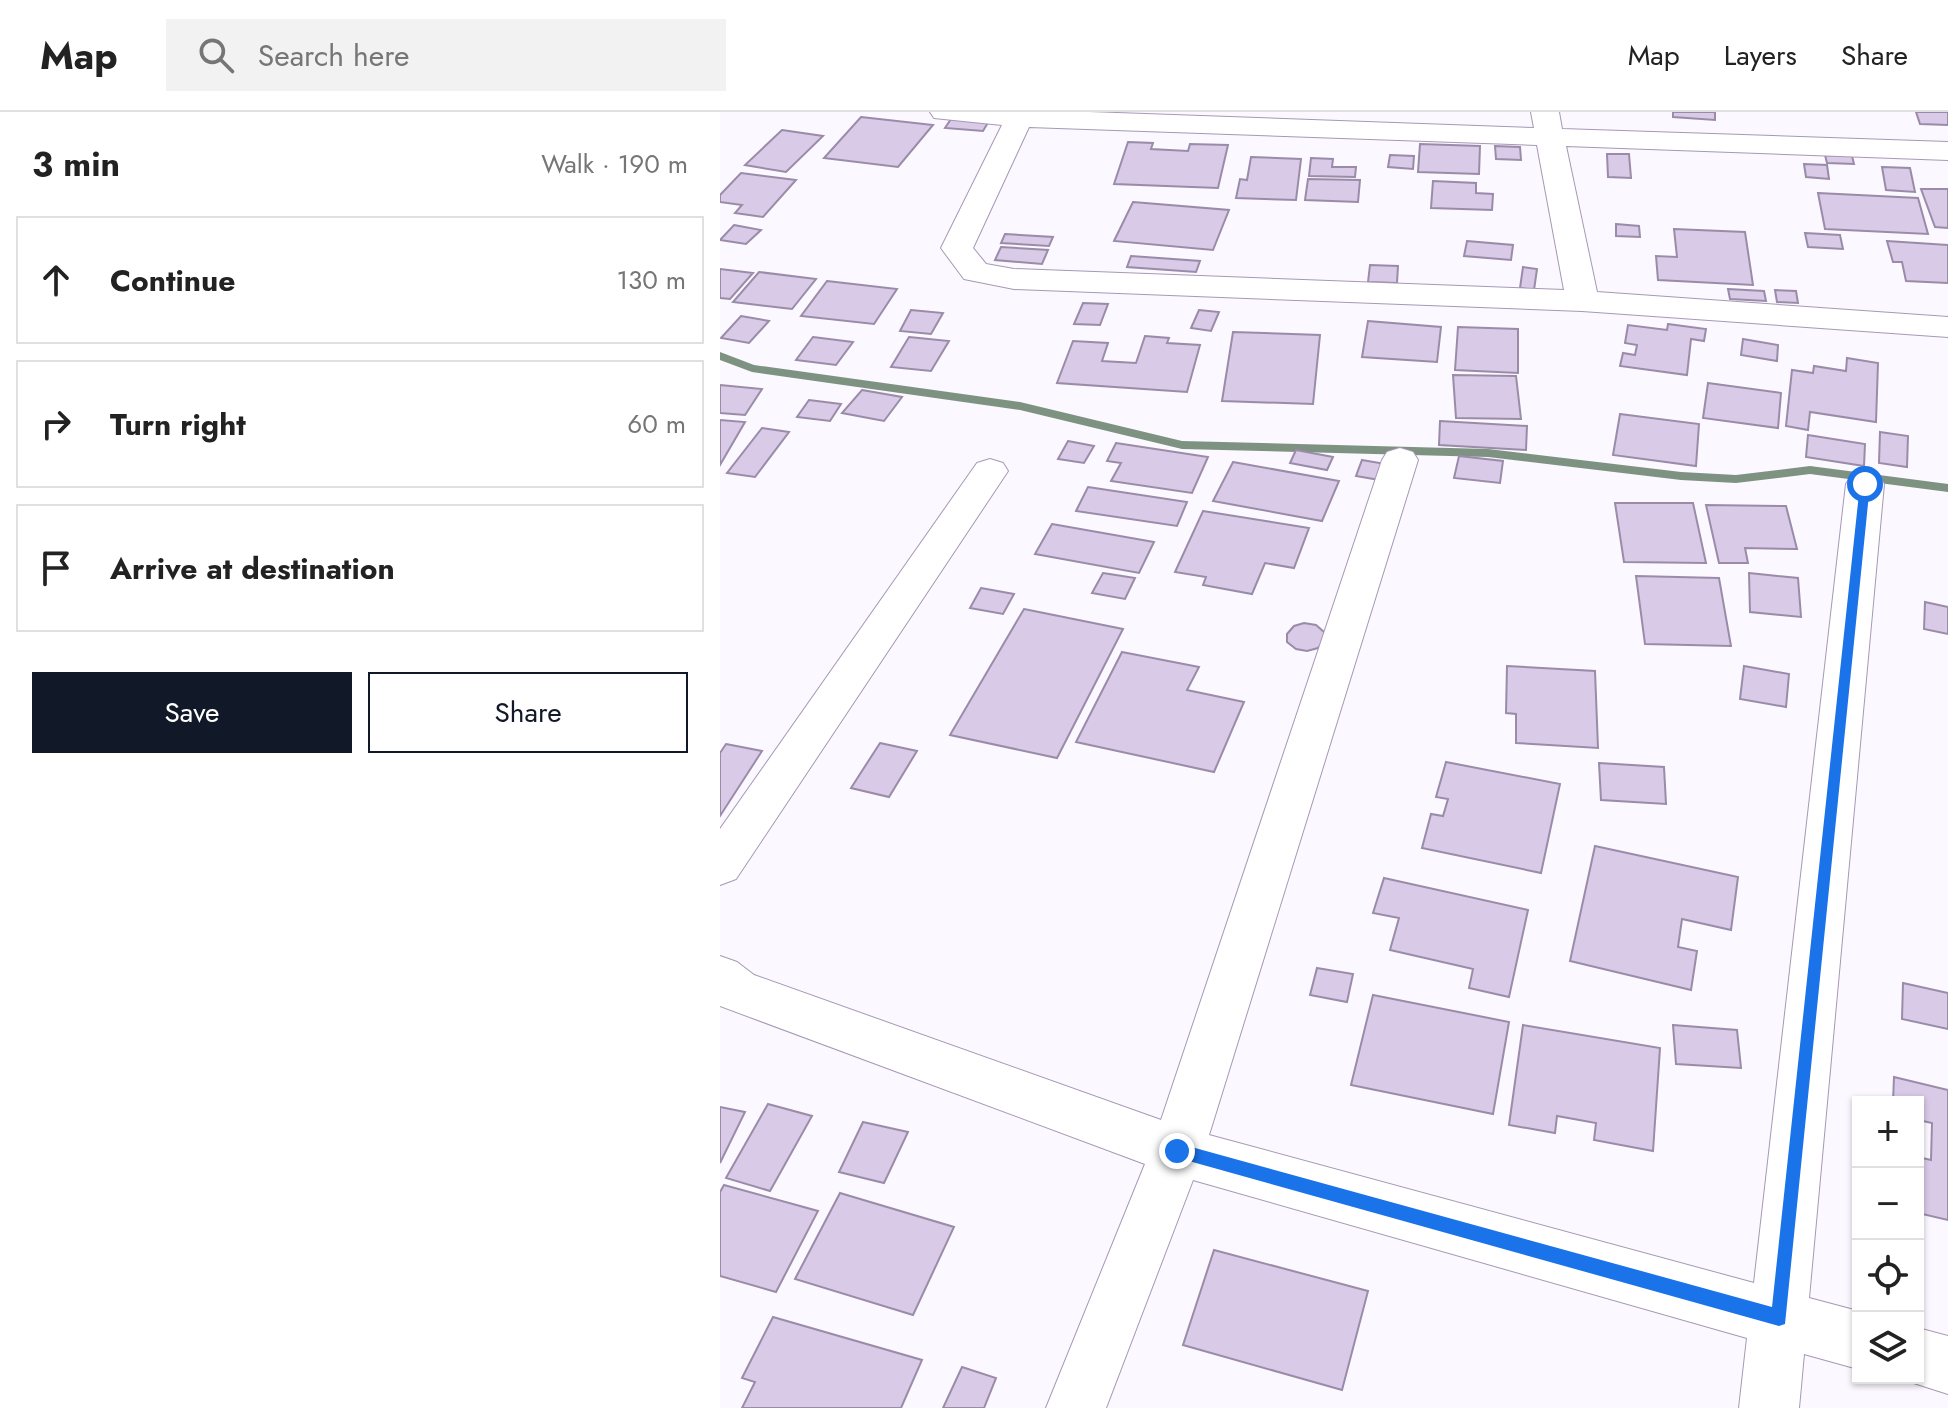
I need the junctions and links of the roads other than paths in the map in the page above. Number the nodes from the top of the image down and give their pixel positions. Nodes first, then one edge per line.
1 (944, 112) edge
2 (1021, 115) edge
3 (1548, 125) edge
4 (1948, 151) edge
5 (1582, 301) junction
6 (1948, 327) edge
7 (1400, 460) dead end
8 (990, 471) dead end
9 (1865, 484) dead end
10 (720, 866) edge
11 (720, 977) edge
12 (1177, 1151) junction
13 (1779, 1318) junction
14 (1852, 1338) edge
15 (1924, 1359) edge
16 (1948, 1365) edge
17 (1076, 1408) edge
18 (1769, 1408) edge

1 - 2 street
2 - 3 street
2 - 5 street
3 - 4 street
3 - 5 street
5 - 6 street
7 - 12 street
8 - 10 street
9 - 13 street
11 - 12 street
12 - 13 street
12 - 17 street
13 - 14 street
13 - 18 street
15 - 16 street

